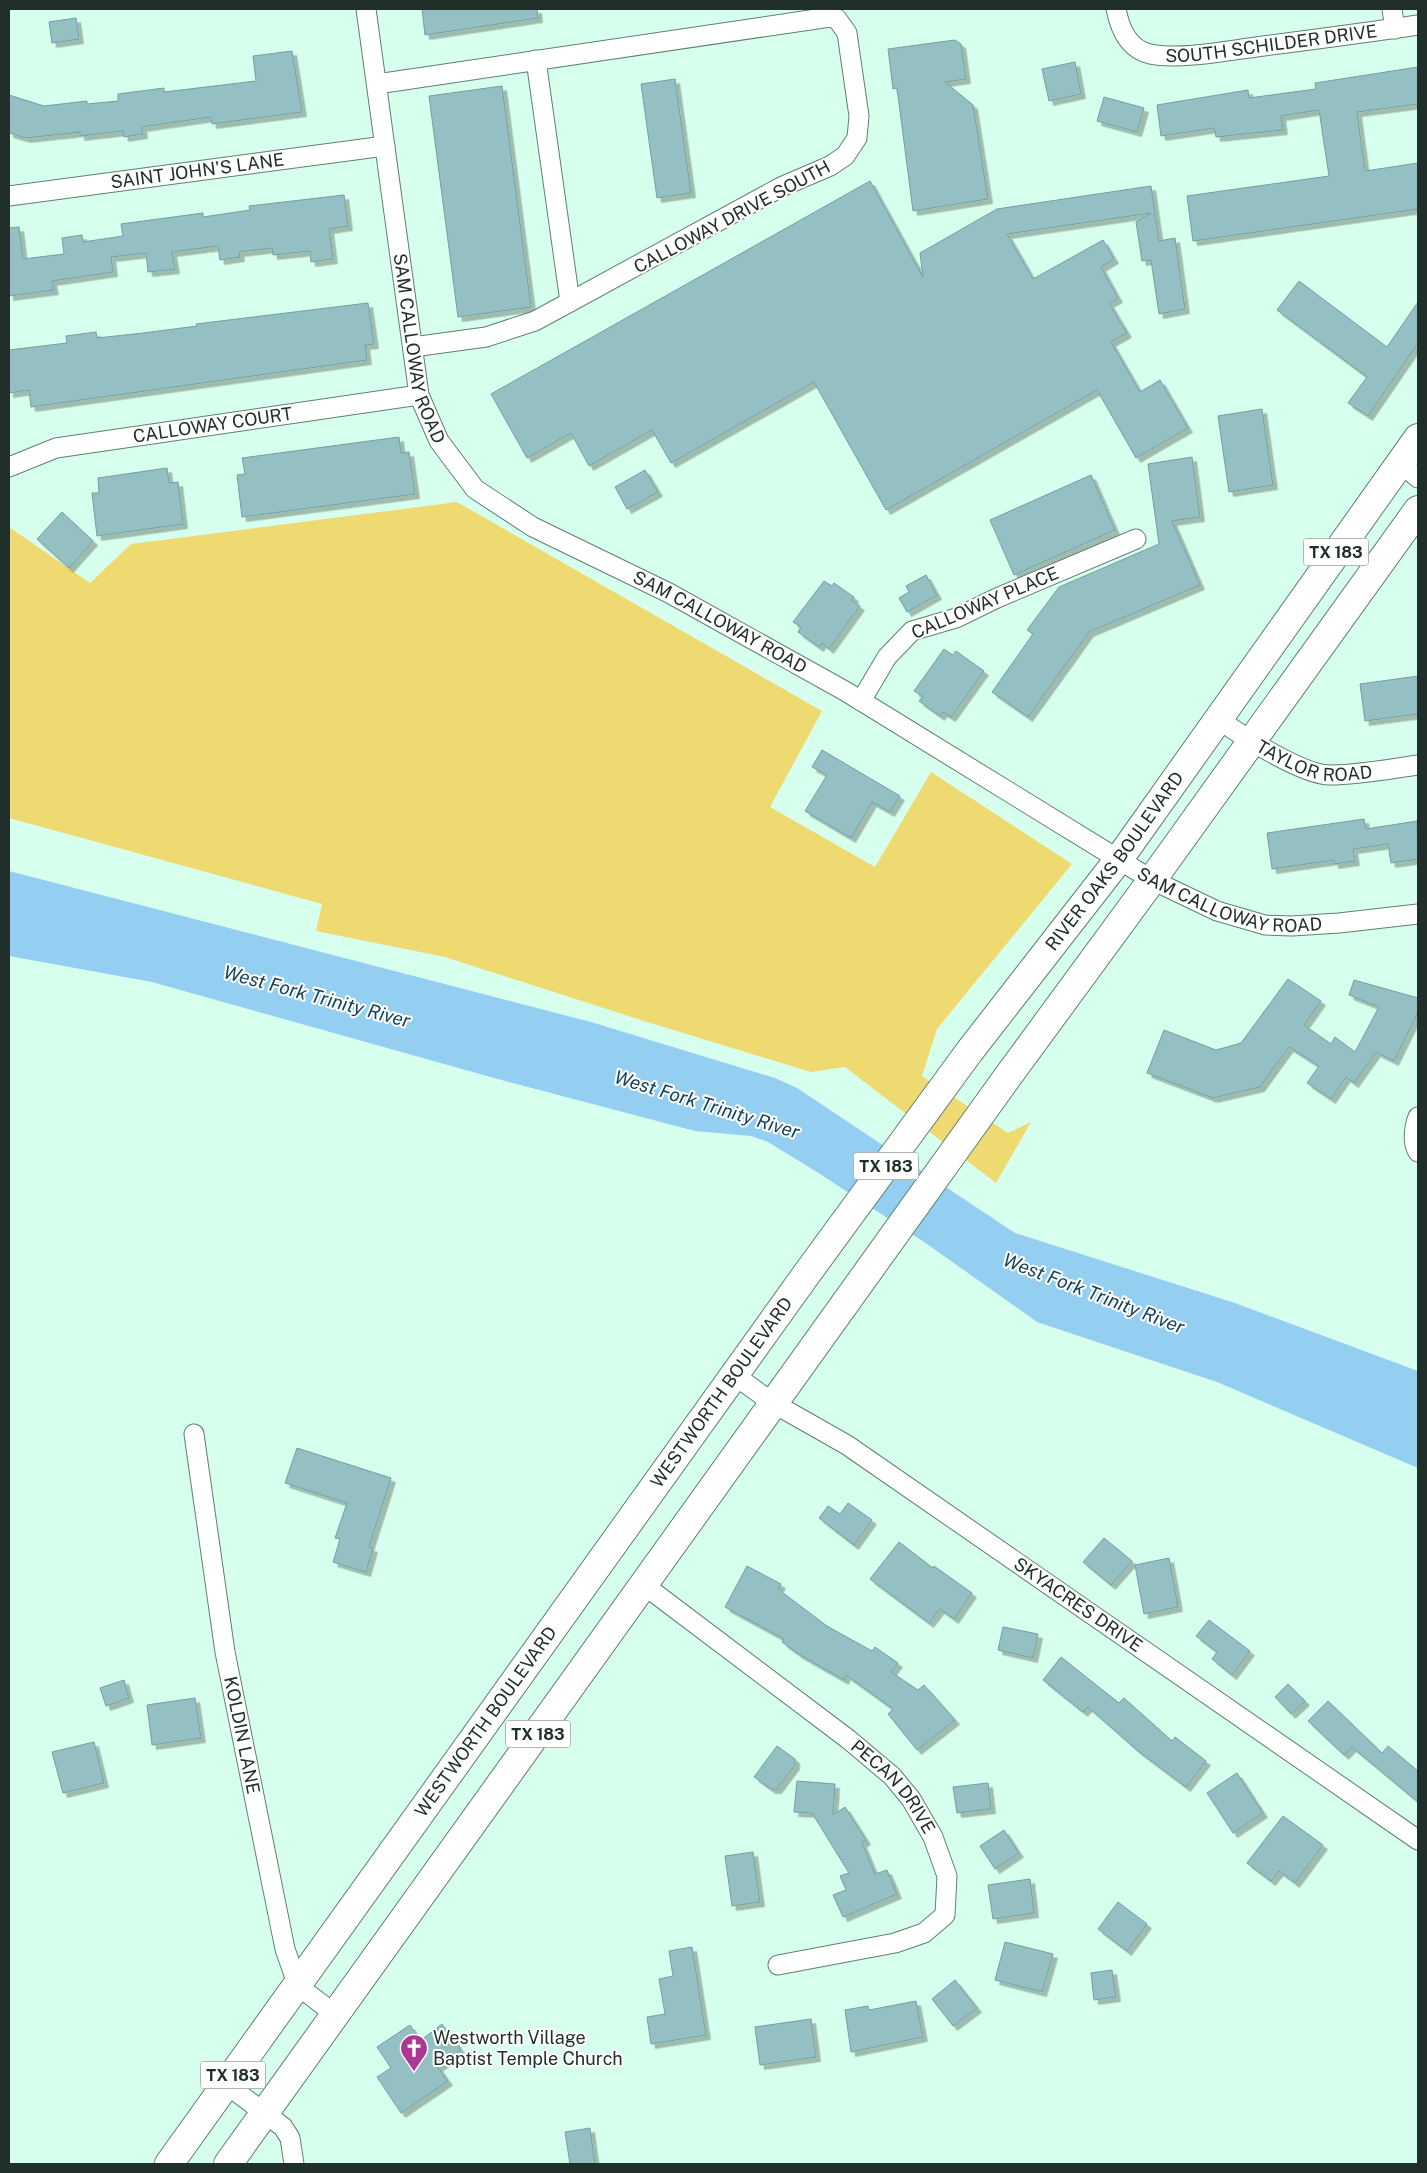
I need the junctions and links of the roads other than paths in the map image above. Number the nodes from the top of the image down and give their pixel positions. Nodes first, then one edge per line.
1 (366, 9) edge
2 (1116, 9) edge
3 (1392, 9) edge
4 (1418, 25) edge
5 (1395, 29) junction
6 (536, 60) junction
7 (377, 84) junction
8 (385, 146) junction
9 (9, 196) edge
10 (570, 302) junction
11 (413, 347) junction
12 (419, 396) junction
13 (1418, 438) edge
14 (9, 467) edge
15 (1409, 470) edge
16 (1418, 510) edge
17 (1136, 539) dead end
18 (861, 701) junction
19 (1220, 720) junction
20 (1252, 742) junction
21 (1418, 765) edge
22 (1119, 859) junction
23 (1152, 880) junction
24 (1418, 914) edge
25 (1418, 1117) edge
26 (1418, 1152) edge
27 (803, 1279) joint
28 (734, 1375) junction
29 (773, 1403) junction
30 (194, 1434) dead end
31 (644, 1586) junction
32 (1418, 1840) edge
33 (778, 1965) dead end
34 (298, 1986) junction
35 (336, 2015) junction
36 (226, 2084) junction
37 (266, 2112) junction
38 (169, 2164) edge
39 (228, 2164) edge
40 (294, 2164) edge

1 - 7 street, SAM CALLOWAY ROAD
2 - 5 street, SOUTH SCHILDER DRIVE
3 - 5 street
4 - 5 street, SOUTH SCHILDER DRIVE
6 - 7 street, CALLOWAY DRIVE SOUTH
6 - 10 street
6 - 10 street, CALLOWAY DRIVE SOUTH
7 - 8 street, SAM CALLOWAY ROAD
8 - 9 street, SAINT JOHN'S LANE
8 - 11 street, SAM CALLOWAY ROAD
10 - 11 street, CALLOWAY DRIVE SOUTH
11 - 12 street, SAM CALLOWAY ROAD
12 - 14 street, CALLOWAY COURT
12 - 18 street, SAM CALLOWAY ROAD
13 - 15 main road, RIVER OAKS BOULEVARD / TX 183
15 - 19 main road, RIVER OAKS BOULEVARD / TX 183
16 - 20 main road, TX 183
17 - 18 street, CALLOWAY PLACE
18 - 22 street, SAM CALLOWAY ROAD
19 - 20 street, TAYLOR ROAD
19 - 22 main road, RIVER OAKS BOULEVARD / TX 183
20 - 21 street, TAYLOR ROAD
20 - 23 main road, TX 183
22 - 23 street, SAM CALLOWAY ROAD
22 - 27 main road, RIVER OAKS BOULEVARD / TX 183
23 - 24 street, SAM CALLOWAY ROAD
23 - 29 main road, TX 183
25 - 26 street
27 - 28 main road, WESTWORTH BOULEVARD / TX 183
28 - 29 street, SKYACRES DRIVE
28 - 34 main road, WESTWORTH BOULEVARD / TX 183
29 - 31 main road, TX 183
29 - 32 street, SKYACRES DRIVE
30 - 34 street, KOLDIN LANE
31 - 33 street, PECAN DRIVE
31 - 35 main road, TX 183
34 - 35 street
34 - 36 main road, WESTWORTH BOULEVARD / TX 183
35 - 37 main road, TX 183
36 - 37 street
36 - 38 main road, WESTWORTH BOULEVARD / TX 183
37 - 39 main road, TX 183
37 - 40 street

